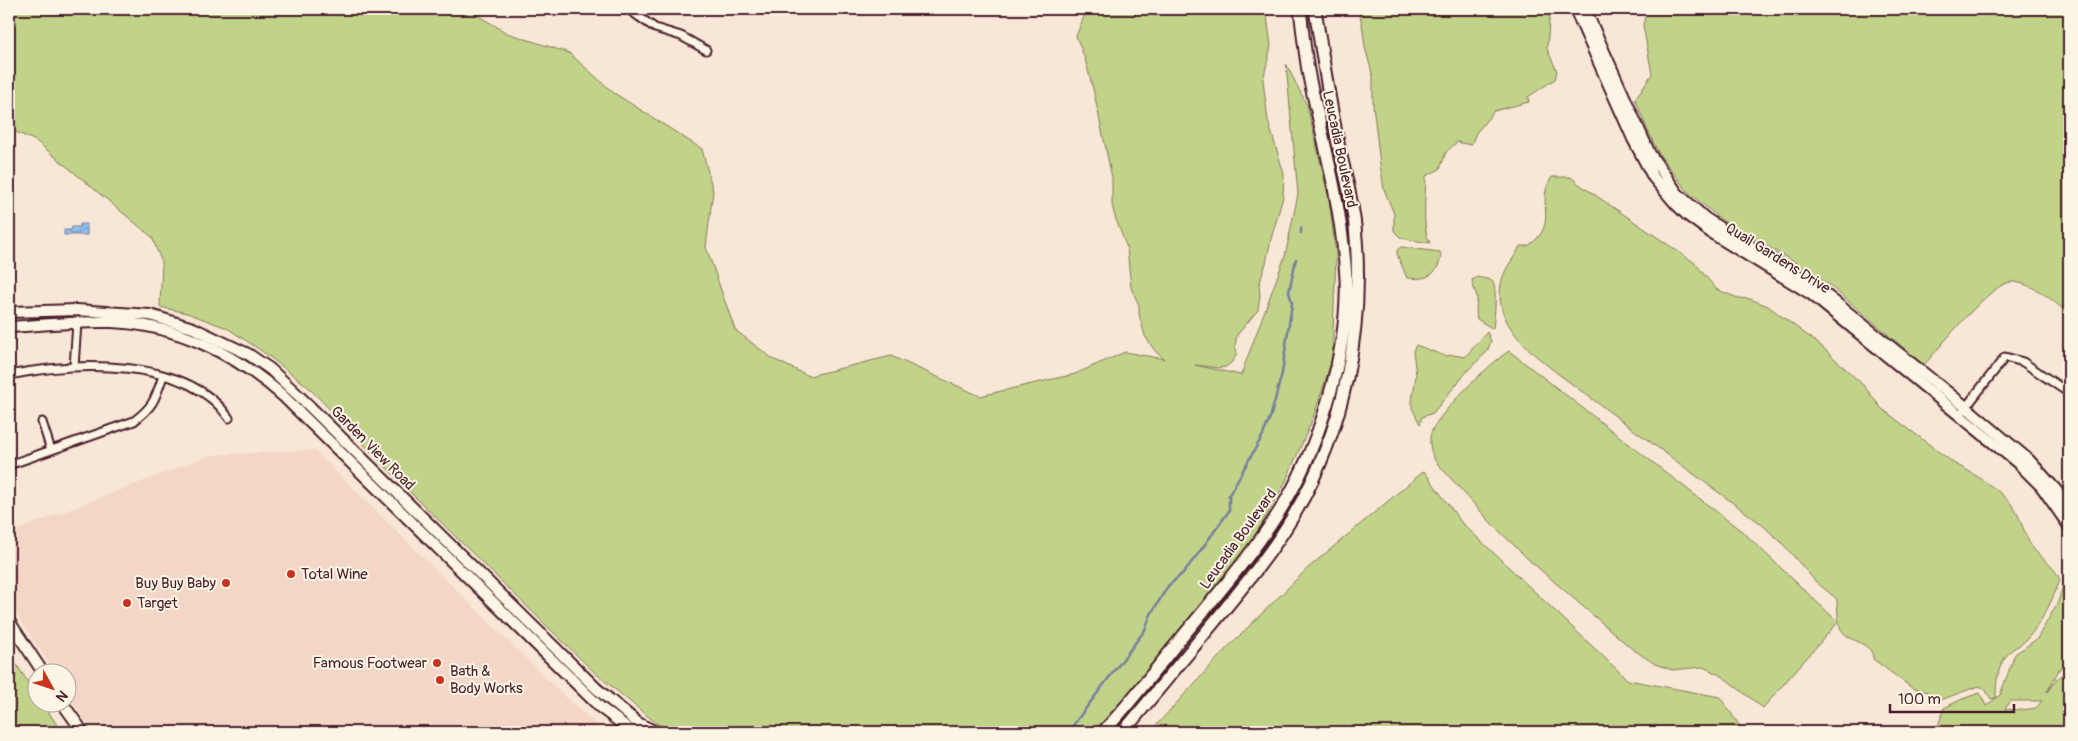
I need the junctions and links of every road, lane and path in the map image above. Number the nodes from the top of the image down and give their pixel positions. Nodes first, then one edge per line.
1 (628, 9) edge
2 (1300, 9) edge
3 (1316, 9) edge
4 (1575, 9) edge
5 (1585, 9) edge
6 (706, 50) dead end
7 (9, 312) edge
8 (77, 323) junction
9 (9, 327) edge
10 (74, 367) junction
11 (9, 374) edge
12 (163, 376) junction
13 (2069, 393) edge
14 (1963, 411) junction
15 (229, 418) dead end
16 (42, 422) dead end
17 (51, 450) junction
18 (9, 466) edge
19 (2069, 510) edge
20 (2069, 526) edge
21 (9, 621) edge
22 (37, 664) edge
23 (71, 714) edge
24 (83, 732) edge
25 (633, 732) edge
26 (656, 732) edge
27 (1103, 732) edge
28 (1123, 732) edge

1 - 6 street
2 - 27 main road, Leucadia Boulevard
3 - 28 main road, Leucadia Boulevard
4 - 14 main road, Quail Gardens Drive
5 - 14 main road, Quail Gardens Drive
7 - 26 main road, Garden View Road
8 - 9 main road, Garden View Road
8 - 10 street
8 - 25 main road, Garden View Road
10 - 11 street
10 - 12 street
12 - 15 street
12 - 17 street
13 - 14 street
14 - 19 main road, Quail Gardens Drive
14 - 20 main road, Quail Gardens Drive
16 - 17 street
17 - 18 street
21 - 22 main road
23 - 24 main road

